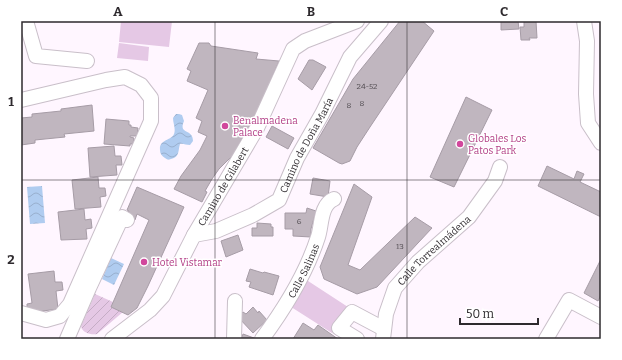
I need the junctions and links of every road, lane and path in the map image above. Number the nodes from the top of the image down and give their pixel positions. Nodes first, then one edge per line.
1 (26, 21) edge
2 (357, 21) edge
3 (381, 21) edge
4 (584, 21) edge
5 (87, 61) dead end
6 (21, 100) edge
7 (601, 143) edge
8 (500, 167) dead end
9 (334, 200) dead end
10 (127, 220) dead end
11 (194, 235) junction
12 (235, 301) dead end
13 (21, 313) edge
14 (601, 317) edge
15 (380, 334) edge
16 (67, 339) edge
17 (112, 339) edge
18 (234, 339) edge
19 (262, 339) edge
20 (357, 339) edge
21 (546, 339) edge

1 - 5 street
2 - 11 street, Camino de Gilabert
3 - 11 street, Camino de Doña María
4 - 7 street
6 - 13 street
8 - 15 street, Calle Torrealmádena
9 - 19 street, Calle Salinas
10 - 16 street
11 - 17 street
12 - 18 street
14 - 21 street
15 - 20 street

